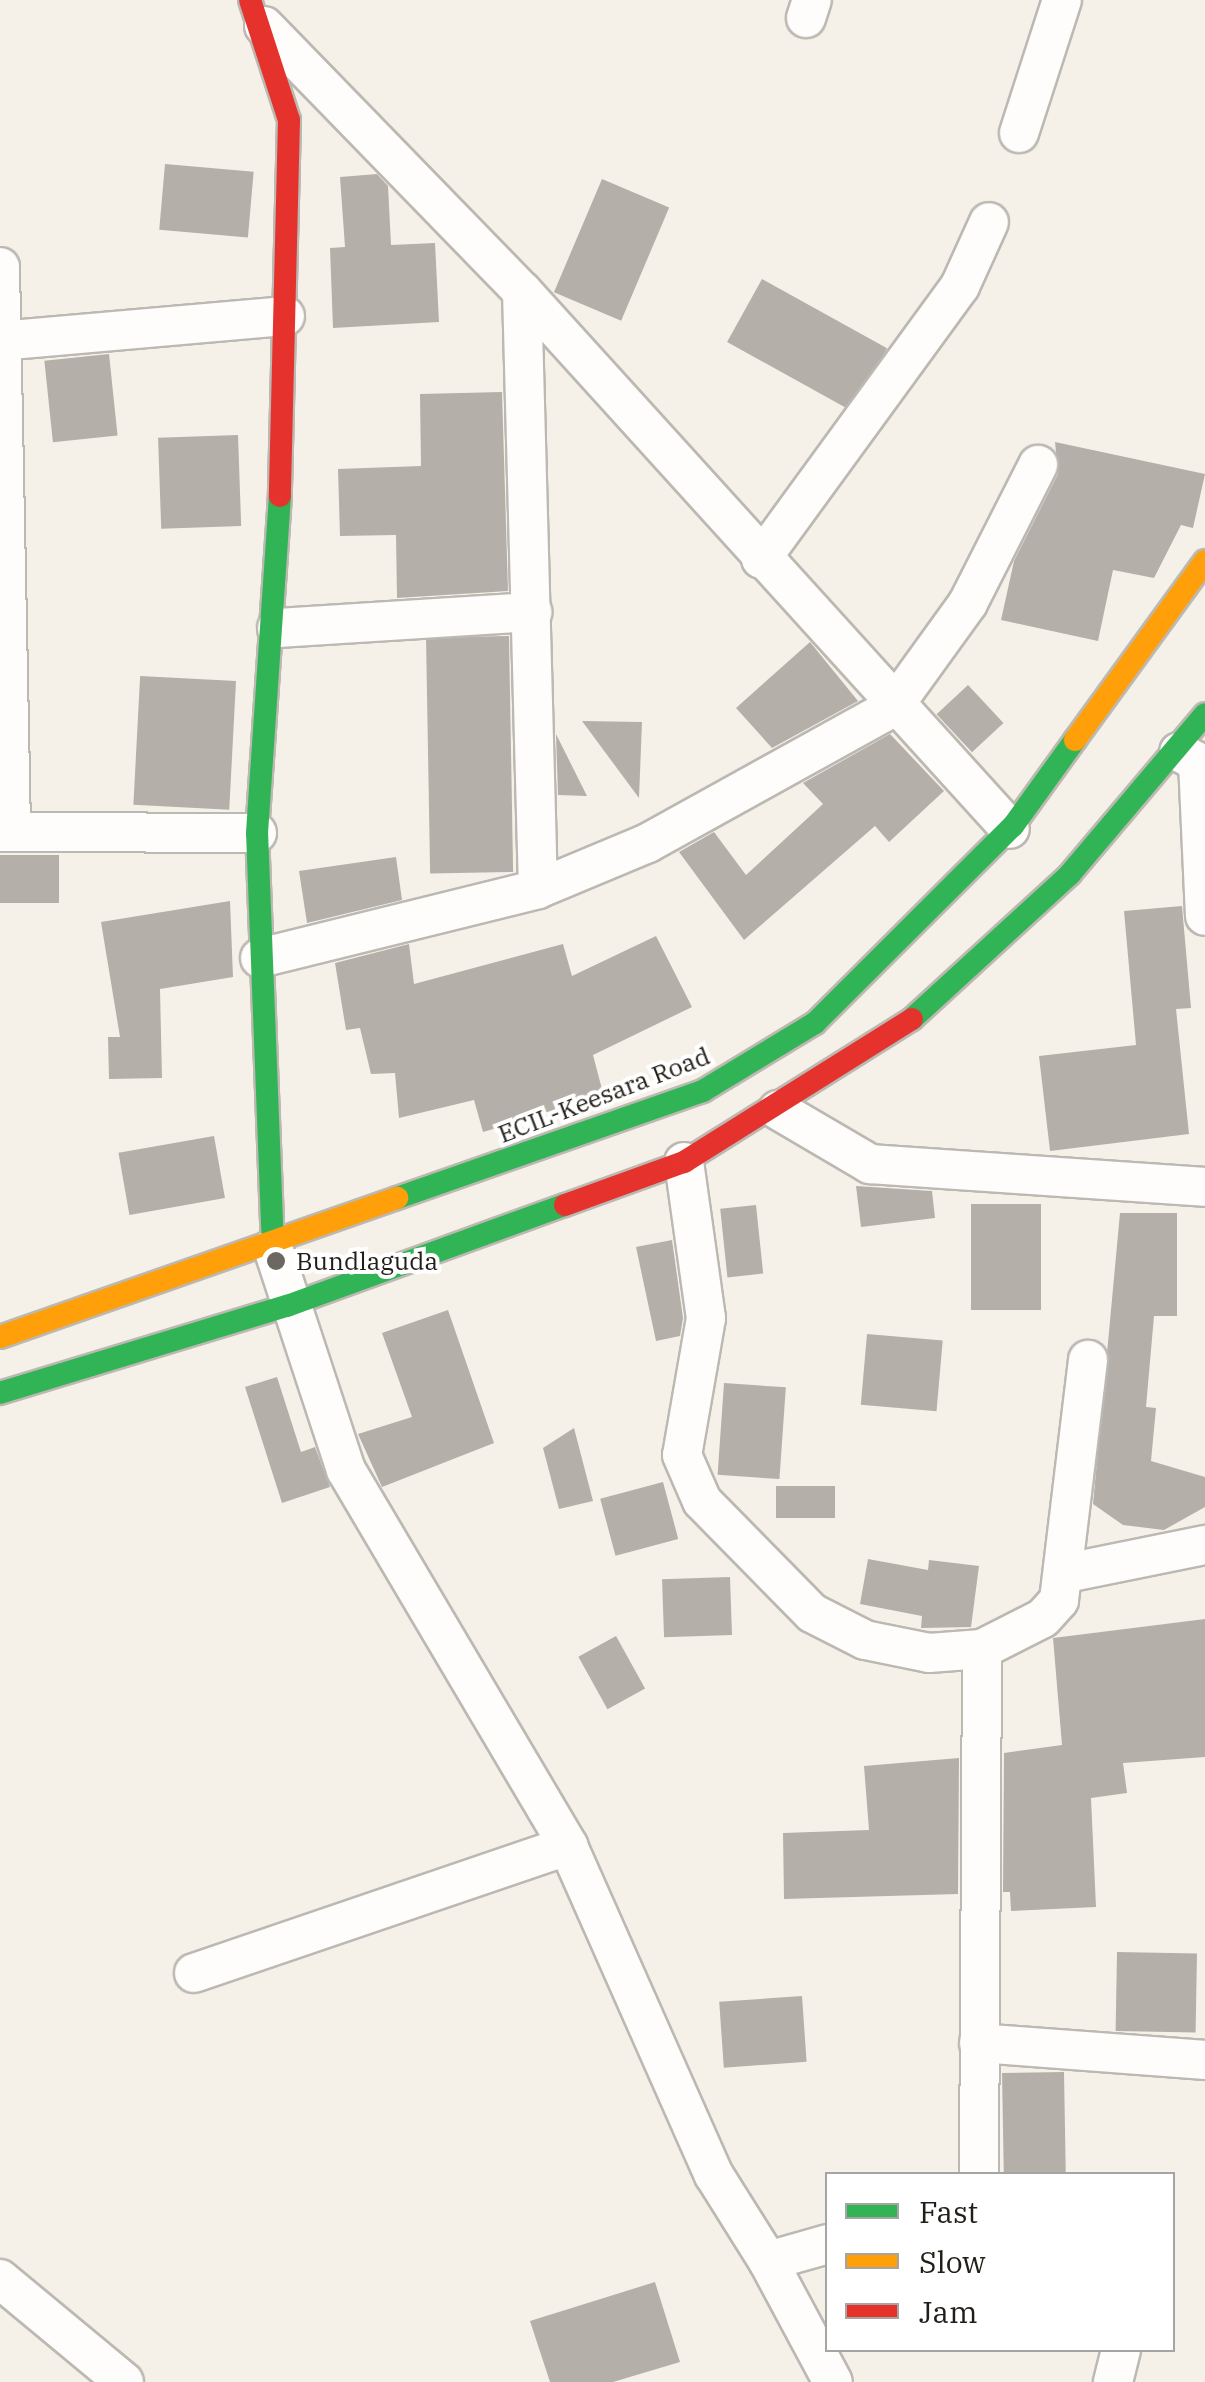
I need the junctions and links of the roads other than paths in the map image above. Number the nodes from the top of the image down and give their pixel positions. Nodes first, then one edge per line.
1 (1062, 0) edge
2 (256, 12) edge
3 (1019, 133) dead end
4 (989, 222) dead end
5 (0, 267) edge
6 (522, 292) junction
7 (285, 316) junction
8 (3, 341) edge
9 (1038, 465) dead end
10 (761, 559) junction
11 (1205, 561) edge
12 (534, 612) junction
13 (277, 628) junction
14 (893, 707) junction
15 (1205, 714) edge
16 (1194, 758) edge
17 (1010, 829) junction
18 (6, 832) edge
19 (257, 833) junction
20 (538, 889) junction
21 (1205, 916) edge
22 (260, 958) junction
23 (778, 1110) junction
24 (684, 1162) junction
25 (1205, 1187) edge
26 (272, 1248) junction
27 (287, 1306) junction
28 (0, 1337) edge
29 (1088, 1360) dead end
30 (0, 1393) edge
31 (1205, 1545) edge
32 (1066, 1573) junction
33 (982, 1649) junction
34 (568, 1846) junction
35 (194, 1973) dead end
36 (979, 2043) junction
37 (1205, 2060) edge
38 (979, 2172) edge
39 (825, 2245) edge
40 (768, 2261) junction
41 (0, 2280) edge
42 (1121, 2352) edge
43 (124, 2382) edge
44 (832, 2382) edge
45 (1114, 2382) edge

1 - 3 street
2 - 6 street
2 - 7 main road
4 - 10 street
5 - 8 street
6 - 10 street
6 - 12 street
7 - 8 street
7 - 13 main road
8 - 18 street
9 - 14 street
10 - 14 street
11 - 17 main road, ECIL-Keesara Road
12 - 13 street
12 - 20 street
13 - 19 main road
14 - 17 street
14 - 20 street
15 - 16 main road
16 - 21 street
16 - 23 main road
17 - 26 main road, ECIL-Keesara Road
18 - 19 street
19 - 22 main road
20 - 22 street
22 - 26 main road
23 - 24 main road
23 - 25 street
24 - 27 main road
24 - 33 street
26 - 27 street
26 - 28 main road, ECIL-Keesara Road
27 - 30 main road
27 - 34 street
29 - 32 street
31 - 32 street
32 - 33 street
33 - 36 street
34 - 35 street
34 - 40 street
36 - 37 street
36 - 38 street
39 - 40 street
40 - 44 street
41 - 43 street
42 - 45 street

